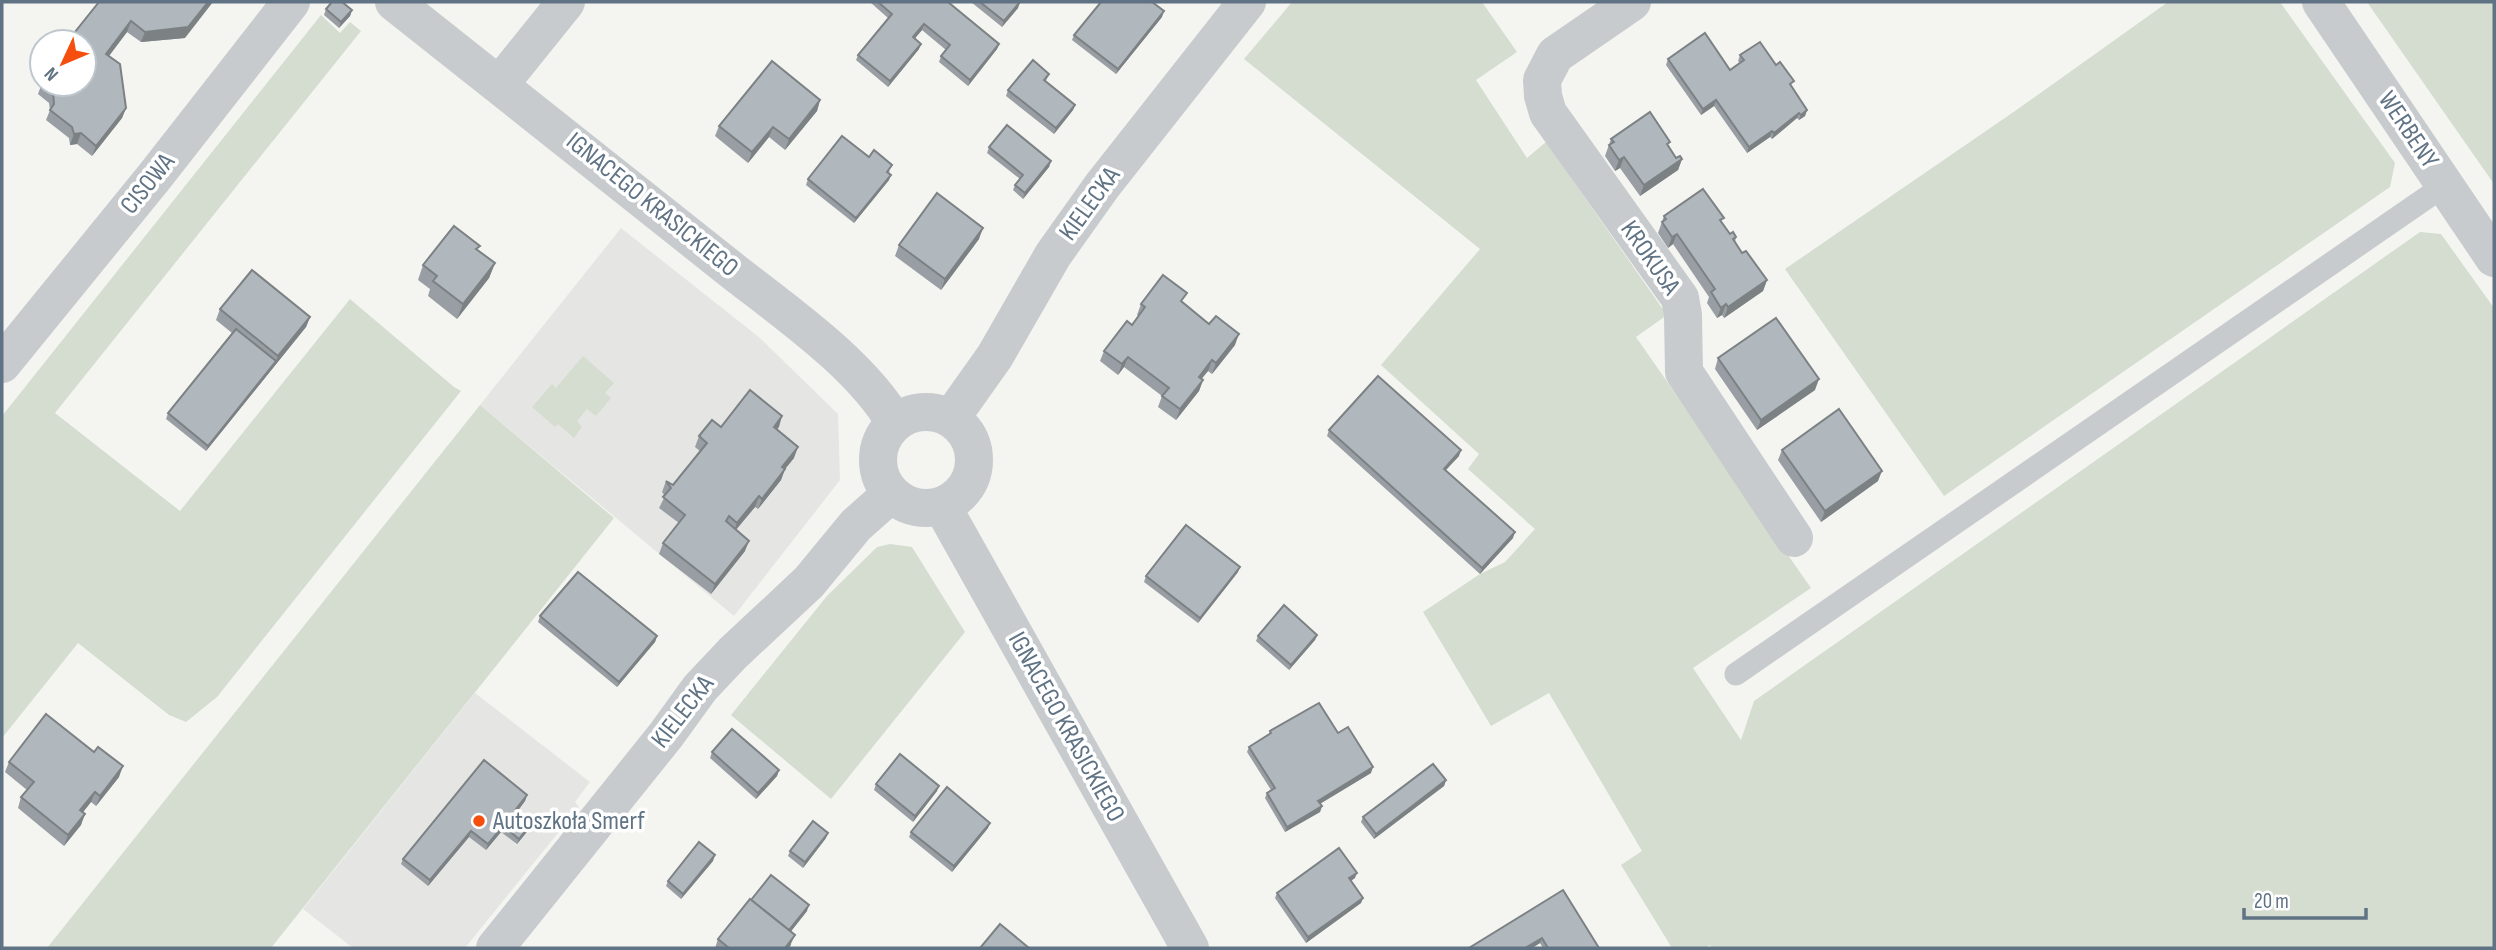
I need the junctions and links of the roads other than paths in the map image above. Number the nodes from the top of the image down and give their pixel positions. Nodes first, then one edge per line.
1 (291, 2) edge
2 (394, 2) edge
3 (566, 2) edge
4 (1247, 2) edge
5 (1632, 2) edge
6 (2321, 2) edge
7 (500, 84) junction
8 (2445, 185) junction
9 (2494, 258) edge
10 (2, 364) edge
11 (951, 418) junction
12 (895, 423) junction
13 (891, 494) junction
14 (942, 506) junction
15 (1794, 538) dead end
16 (1736, 674) dead end
17 (495, 948) edge
18 (1190, 948) edge

1 - 10 street, CISOWA
2 - 7 street, IGNACEGO KRASICKIEGO
3 - 7 street
4 - 11 street, KIELECKA
5 - 15 street, KROKUSA
6 - 8 street, WERBENY
7 - 12 street, IGNACEGO KRASICKIEGO
8 - 9 street, WERBENY
8 - 16 lane
11 - 12 street
11 - 14 street
12 - 13 street
13 - 14 street
13 - 17 street, KIELECKA
14 - 18 street, IGNACEGO KRASICKIEGO

